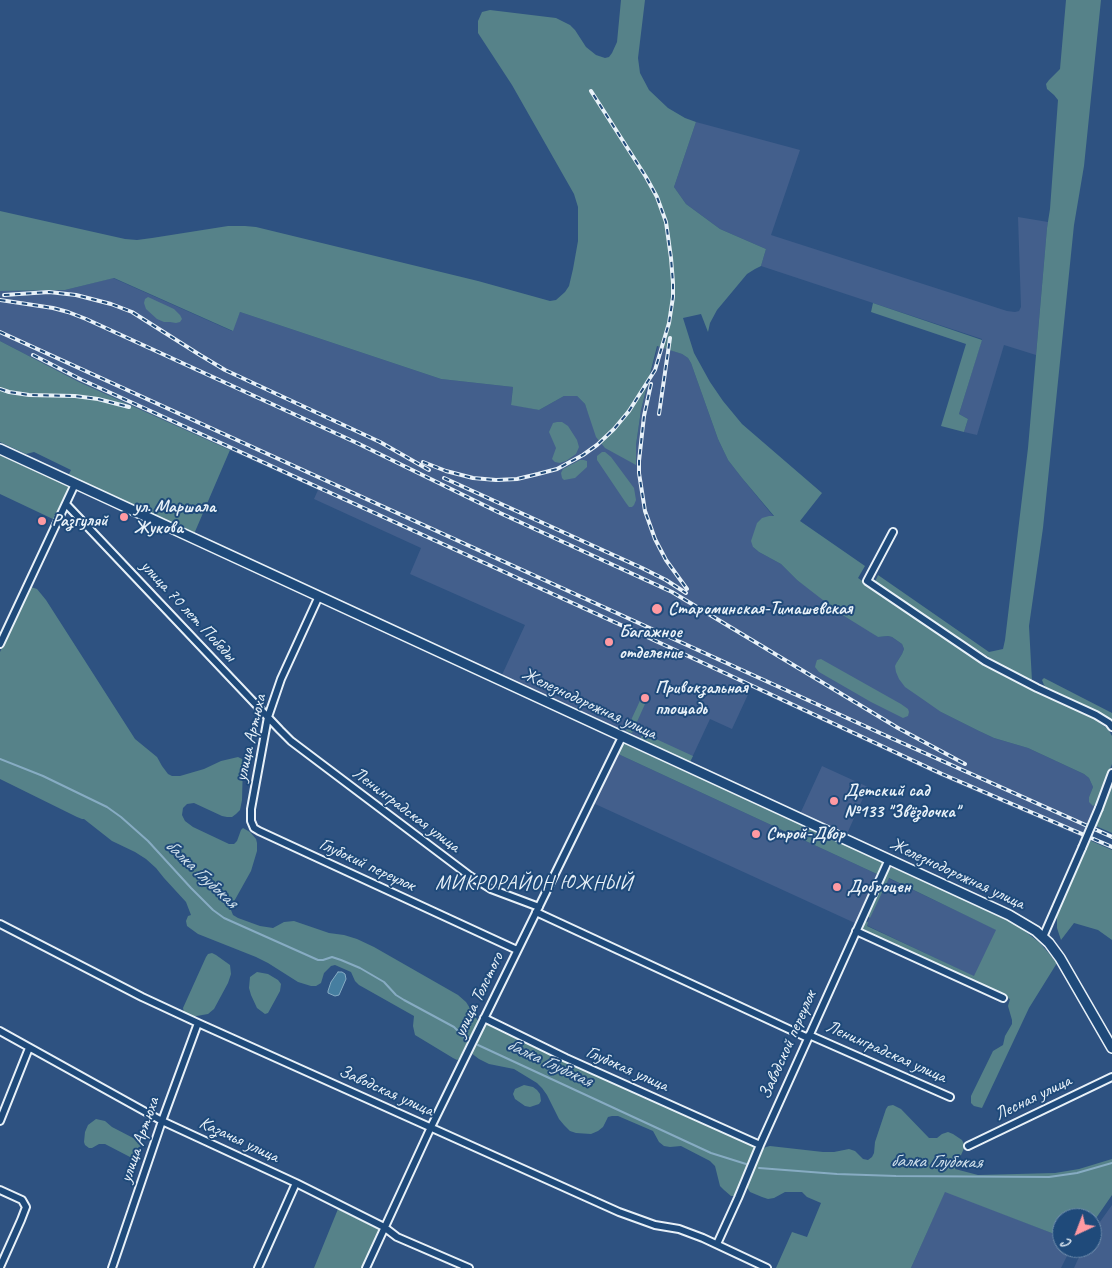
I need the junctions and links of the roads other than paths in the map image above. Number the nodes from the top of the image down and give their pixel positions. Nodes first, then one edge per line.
1 (0, 449) edge
2 (75, 484) junction
3 (66, 504) junction
4 (893, 532) dead end
5 (319, 596) junction
6 (0, 644) edge
7 (268, 717) junction
8 (1112, 727) edge
9 (622, 737) junction
10 (1112, 773) edge
11 (259, 832) joint
12 (889, 860) junction
13 (537, 909) junction
14 (0, 924) edge
15 (856, 931) junction
16 (1043, 937) junction
17 (518, 950) junction
18 (1004, 998) dead end
19 (484, 1018) junction
20 (198, 1023) junction
21 (0, 1032) edge
22 (809, 1036) junction
23 (29, 1048) junction
24 (1112, 1048) edge
25 (1112, 1078) edge
26 (950, 1097) dead end
27 (162, 1120) junction
28 (0, 1121) edge
29 (431, 1127) junction
30 (760, 1144) junction
31 (968, 1146) dead end
32 (296, 1183) junction
33 (0, 1190) edge
34 (384, 1227) junction
35 (717, 1244) junction
36 (0, 1267) edge
37 (112, 1268) edge
38 (258, 1268) edge
39 (366, 1268) edge
40 (469, 1268) edge
41 (767, 1268) edge

1 - 2 main road, Железнодорожная улица
2 - 3 street
2 - 5 main road, Железнодорожная улица
3 - 6 street
3 - 7 street, улица 70 лет Победы
4 - 8 street
5 - 7 street, улица Артюха
5 - 9 main road, Железнодорожная улица
7 - 11 street, улица Артюха
7 - 13 street, Ленинградская улица
9 - 12 main road, Железнодорожная улица
9 - 13 street, улица Толстого
10 - 16 street, bridge
11 - 17 street, Глубокий переулок
12 - 15 street, Заводской переулок
12 - 16 main road, Железнодорожная улица
13 - 17 street, улица Толстого
13 - 22 street, Ленинградская улица
14 - 20 street, Заводская улица
15 - 18 street
15 - 22 street, Заводской переулок
16 - 24 main road, Железнодорожная улица
17 - 19 street, улица Толстого
19 - 29 street, улица Толстого
19 - 30 street, Глубокая улица
20 - 27 street, улица Артюха
20 - 29 street, Заводская улица
21 - 23 street, Казачья улица
22 - 26 street, Ленинградская улица
22 - 30 street, Заводской переулок
23 - 27 street, Казачья улица
23 - 28 street
25 - 31 street, Лесная улица
27 - 32 street, Казачья улица
27 - 37 street, улица Артюха
29 - 34 street, улица Толстого
29 - 35 street, Заводская улица
30 - 35 street, Заводской переулок
32 - 34 street, Казачья улица
32 - 38 street
33 - 36 street
34 - 39 street, улица Толстого
34 - 40 street, Казачья улица
35 - 41 street, Заводская улица

